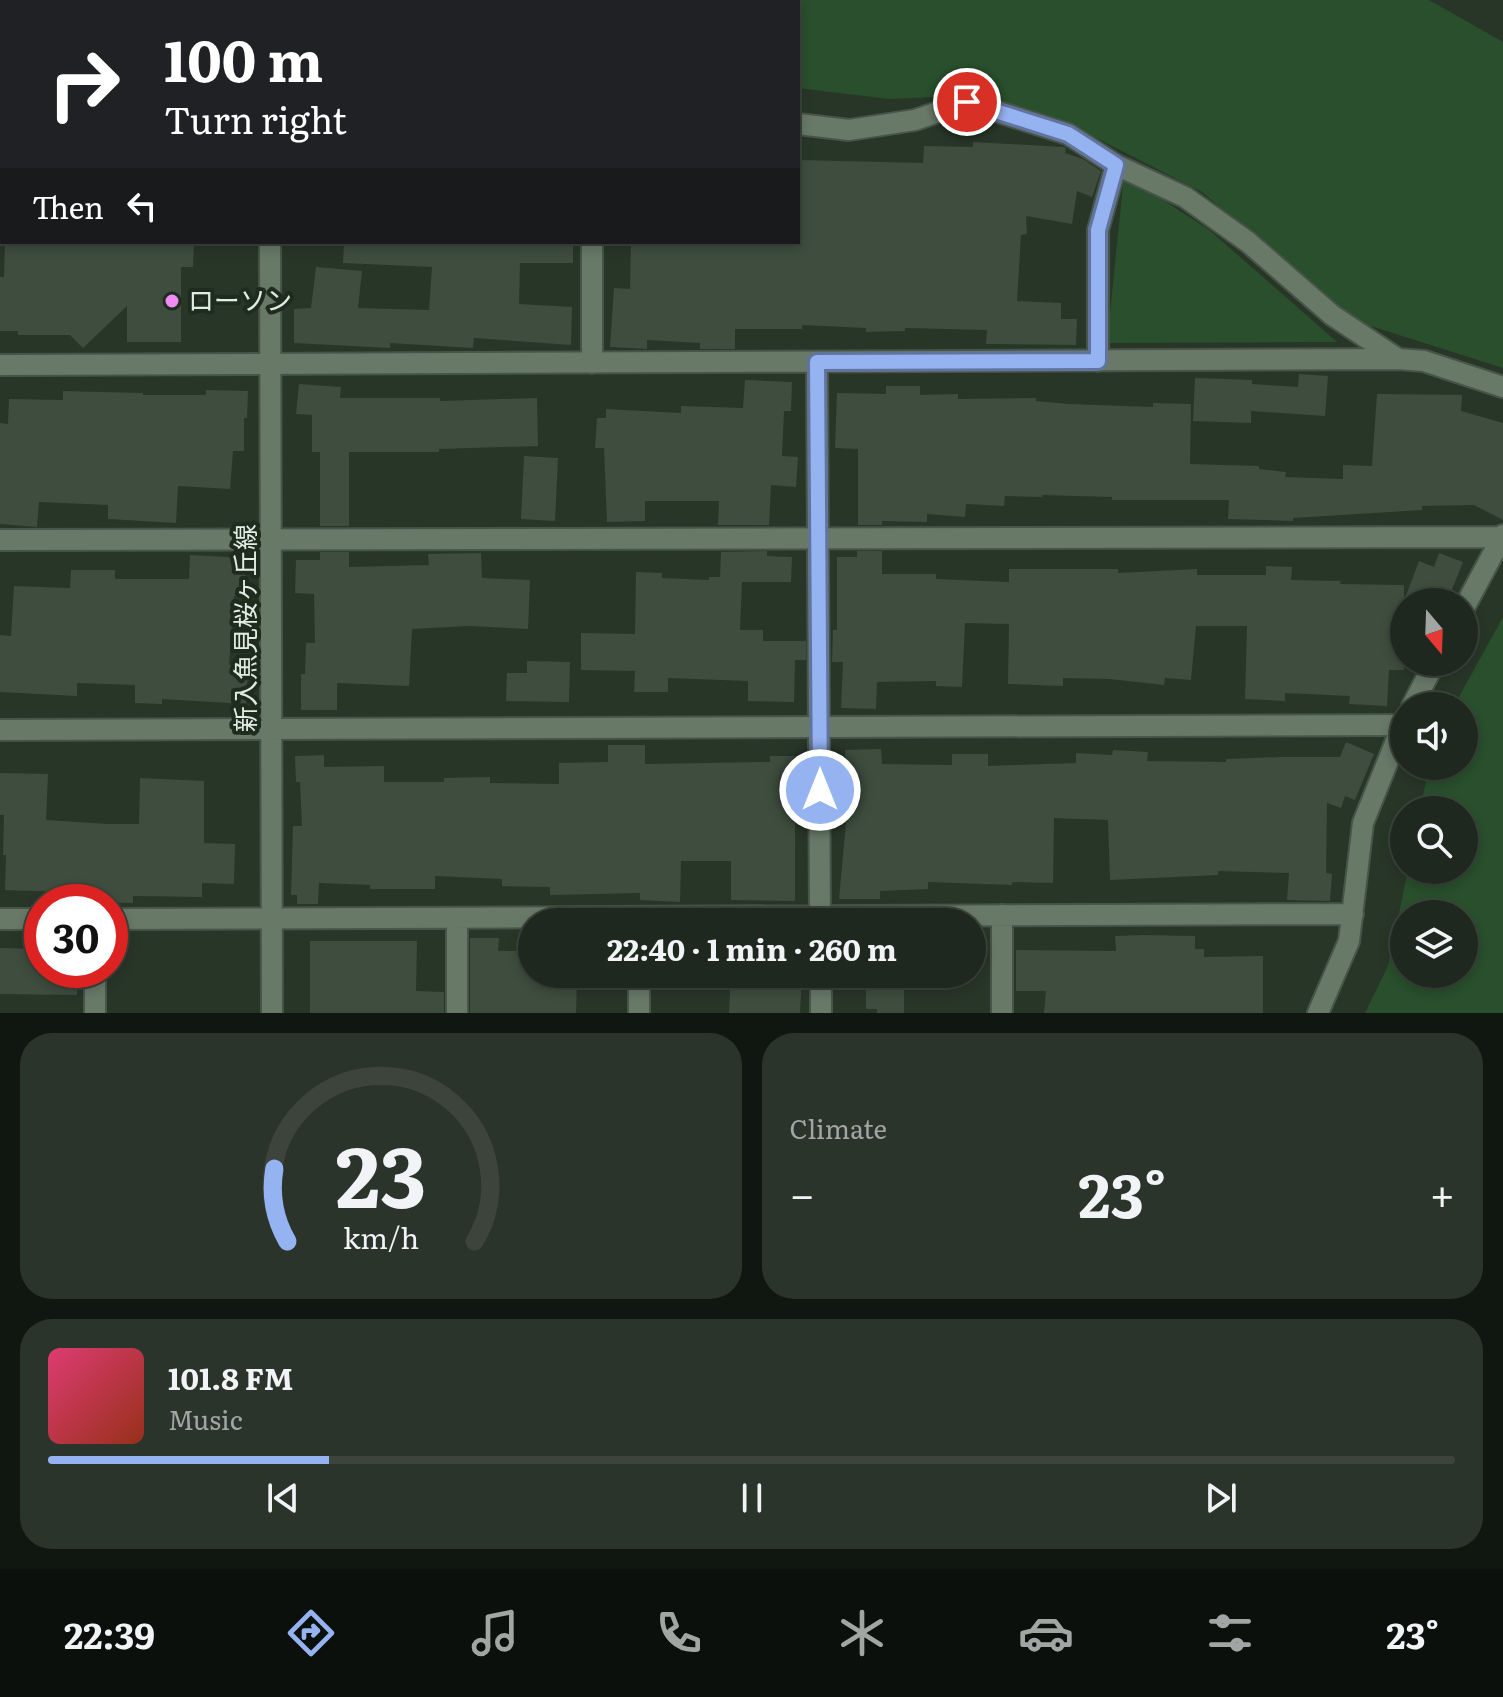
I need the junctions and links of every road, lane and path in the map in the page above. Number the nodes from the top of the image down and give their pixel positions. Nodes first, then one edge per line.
1 (800, 124) edge
2 (1116, 165) junction
3 (270, 244) edge
4 (592, 244) edge
5 (1398, 359) junction
6 (1098, 361) junction
7 (817, 362) junction
8 (592, 363) junction
9 (271, 364) junction
10 (0, 365) edge
11 (1503, 387) edge
12 (1503, 536) edge
13 (818, 538) junction
14 (272, 539) junction
15 (0, 540) edge
16 (1475, 588) edge
17 (1390, 723) edge
18 (819, 727) junction
19 (273, 728) junction
20 (0, 730) edge
21 (1390, 756) edge
22 (820, 908) edge
23 (1353, 914) junction
24 (986, 915) edge
25 (1002, 915) junction
26 (272, 918) junction
27 (457, 918) junction
28 (518, 918) edge
29 (0, 919) edge
30 (24, 919) edge
31 (128, 919) edge
32 (95, 988) edge
33 (639, 988) edge
34 (821, 988) edge
35 (95, 1013) edge
36 (272, 1013) edge
37 (457, 1013) edge
38 (639, 1013) edge
39 (821, 1013) edge
40 (1002, 1013) edge
41 (1318, 1013) edge

1 - 2 street
2 - 5 street
2 - 6 street
3 - 9 street, 新入魚見桜ヶ丘線
4 - 8 street
5 - 6 street
5 - 11 street
6 - 7 street
7 - 8 street
7 - 13 street
8 - 9 street
9 - 10 street
9 - 14 street, 新入魚見桜ヶ丘線
12 - 13 street
12 - 16 street
13 - 14 street
13 - 18 street
14 - 15 street
14 - 19 street, 新入魚見桜ヶ丘線
17 - 18 street
18 - 19 street
18 - 22 street
19 - 20 street
19 - 26 street, 新入魚見桜ヶ丘線
21 - 23 street
23 - 25 street
23 - 41 street
24 - 25 street
25 - 40 street
26 - 27 street
26 - 31 street
26 - 36 street, 新入魚見桜ヶ丘線
27 - 28 street
27 - 37 street
29 - 30 street
32 - 35 street
33 - 38 street
34 - 39 street

